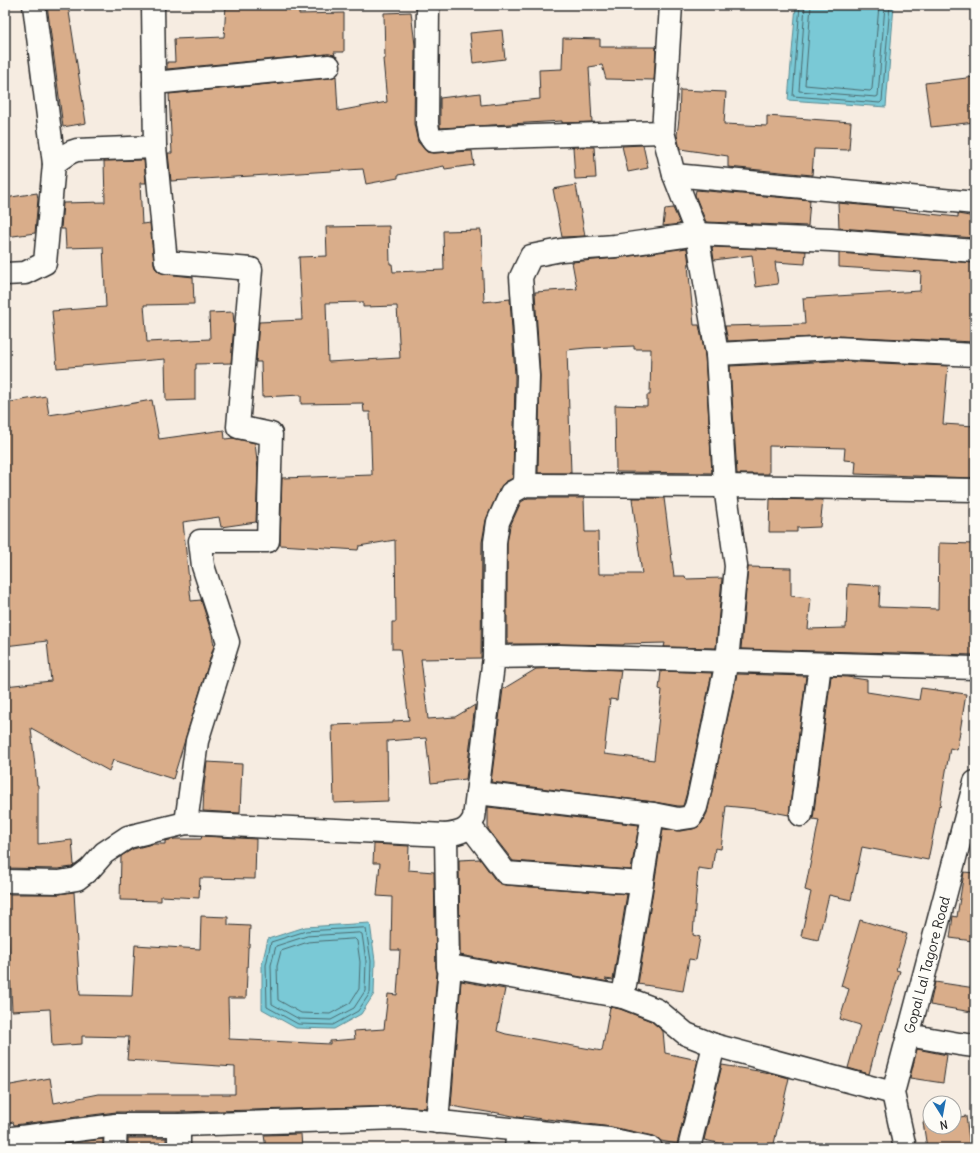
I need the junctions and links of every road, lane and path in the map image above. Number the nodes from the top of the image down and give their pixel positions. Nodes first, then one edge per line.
1 (34, 5) edge
2 (153, 5) edge
3 (428, 5) edge
4 (671, 5) edge
5 (329, 66) dead end
6 (154, 83) junction
7 (663, 132) junction
8 (155, 147) junction
9 (54, 164) junction
10 (674, 175) junction
11 (975, 203) edge
12 (697, 234) junction
13 (975, 252) edge
14 (5, 274) edge
15 (717, 354) junction
16 (975, 355) edge
17 (525, 485) junction
18 (725, 486) junction
19 (975, 490) edge
20 (494, 658) junction
21 (728, 661) junction
22 (820, 664) junction
23 (975, 668) edge
24 (975, 782) edge
25 (477, 793) junction
26 (652, 814) junction
27 (801, 815) dead end
28 (186, 823) junction
29 (470, 826) junction
30 (446, 835) junction
31 (5, 881) edge
32 (642, 883) junction
33 (450, 966) junction
34 (623, 997) junction
35 (908, 1035) junction
36 (714, 1045) junction
37 (975, 1046) edge
38 (893, 1093) junction
39 (437, 1122) junction
40 (116, 1125) junction
41 (179, 1125) junction
42 (5, 1139) edge
43 (517, 1139) edge
44 (115, 1148) edge
45 (179, 1148) edge
46 (651, 1148) edge
47 (688, 1148) edge
48 (906, 1148) edge

1 - 9 street
2 - 6 street
3 - 7 street
4 - 7 street
5 - 6 street
6 - 8 street
7 - 10 street
8 - 9 street
8 - 28 street
9 - 14 street
10 - 11 street
10 - 12 street
12 - 13 street
12 - 15 street
12 - 17 street
15 - 16 street
15 - 18 street
17 - 18 street
17 - 20 street
18 - 19 street
18 - 21 street
20 - 21 street
20 - 25 street
21 - 22 street
21 - 26 street
22 - 23 street
22 - 27 street
24 - 35 street, Gopal Lal Tagore Road
25 - 26 street
25 - 29 street
26 - 32 street
28 - 30 street
28 - 31 street
29 - 30 street
29 - 32 street
30 - 33 street
32 - 34 street
33 - 34 street
33 - 39 street
34 - 36 street
35 - 37 street
35 - 38 street, Gopal Lal Tagore Road
36 - 38 street
36 - 47 street
38 - 48 street, Gopal Lal Tagore Road
39 - 41 street
39 - 43 street
40 - 41 street
40 - 42 street
40 - 44 street
41 - 45 street
43 - 46 street

